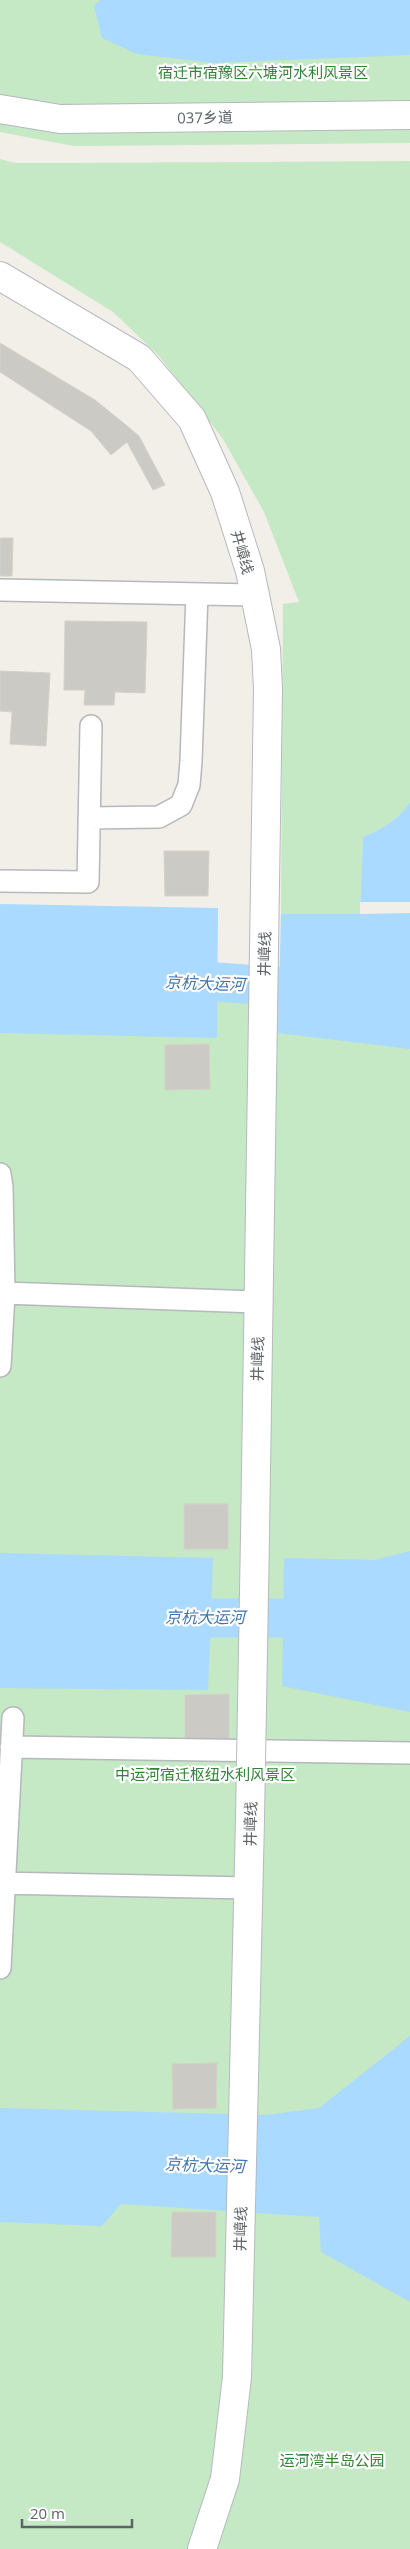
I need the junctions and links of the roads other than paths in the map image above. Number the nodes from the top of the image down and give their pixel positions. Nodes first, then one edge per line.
1 (0, 109) edge
2 (410, 115) edge
3 (0, 276) edge
4 (0, 590) edge
5 (197, 594) junction
6 (254, 595) junction
7 (91, 726) dead end
8 (89, 818) junction
9 (0, 881) edge
10 (0, 1174) edge
11 (4, 1293) junction
12 (258, 1302) junction
13 (0, 1366) edge
14 (13, 1718) dead end
15 (11, 1747) junction
16 (410, 1753) edge
17 (1, 1883) edge
18 (248, 1888) junction
19 (0, 1968) edge
20 (202, 2549) edge

1 - 2 main road, 037乡道
3 - 6 main road, 井嶂线
4 - 5 lane
5 - 6 lane
5 - 8 lane
6 - 12 main road, 井嶂线
7 - 8 lane
8 - 9 lane
10 - 11 lane
11 - 12 lane
11 - 13 lane
12 - 18 main road, 井嶂线, bridge
14 - 15 lane
15 - 16 lane
15 - 17 lane
17 - 18 lane
17 - 19 lane
18 - 20 main road, 井嶂线

